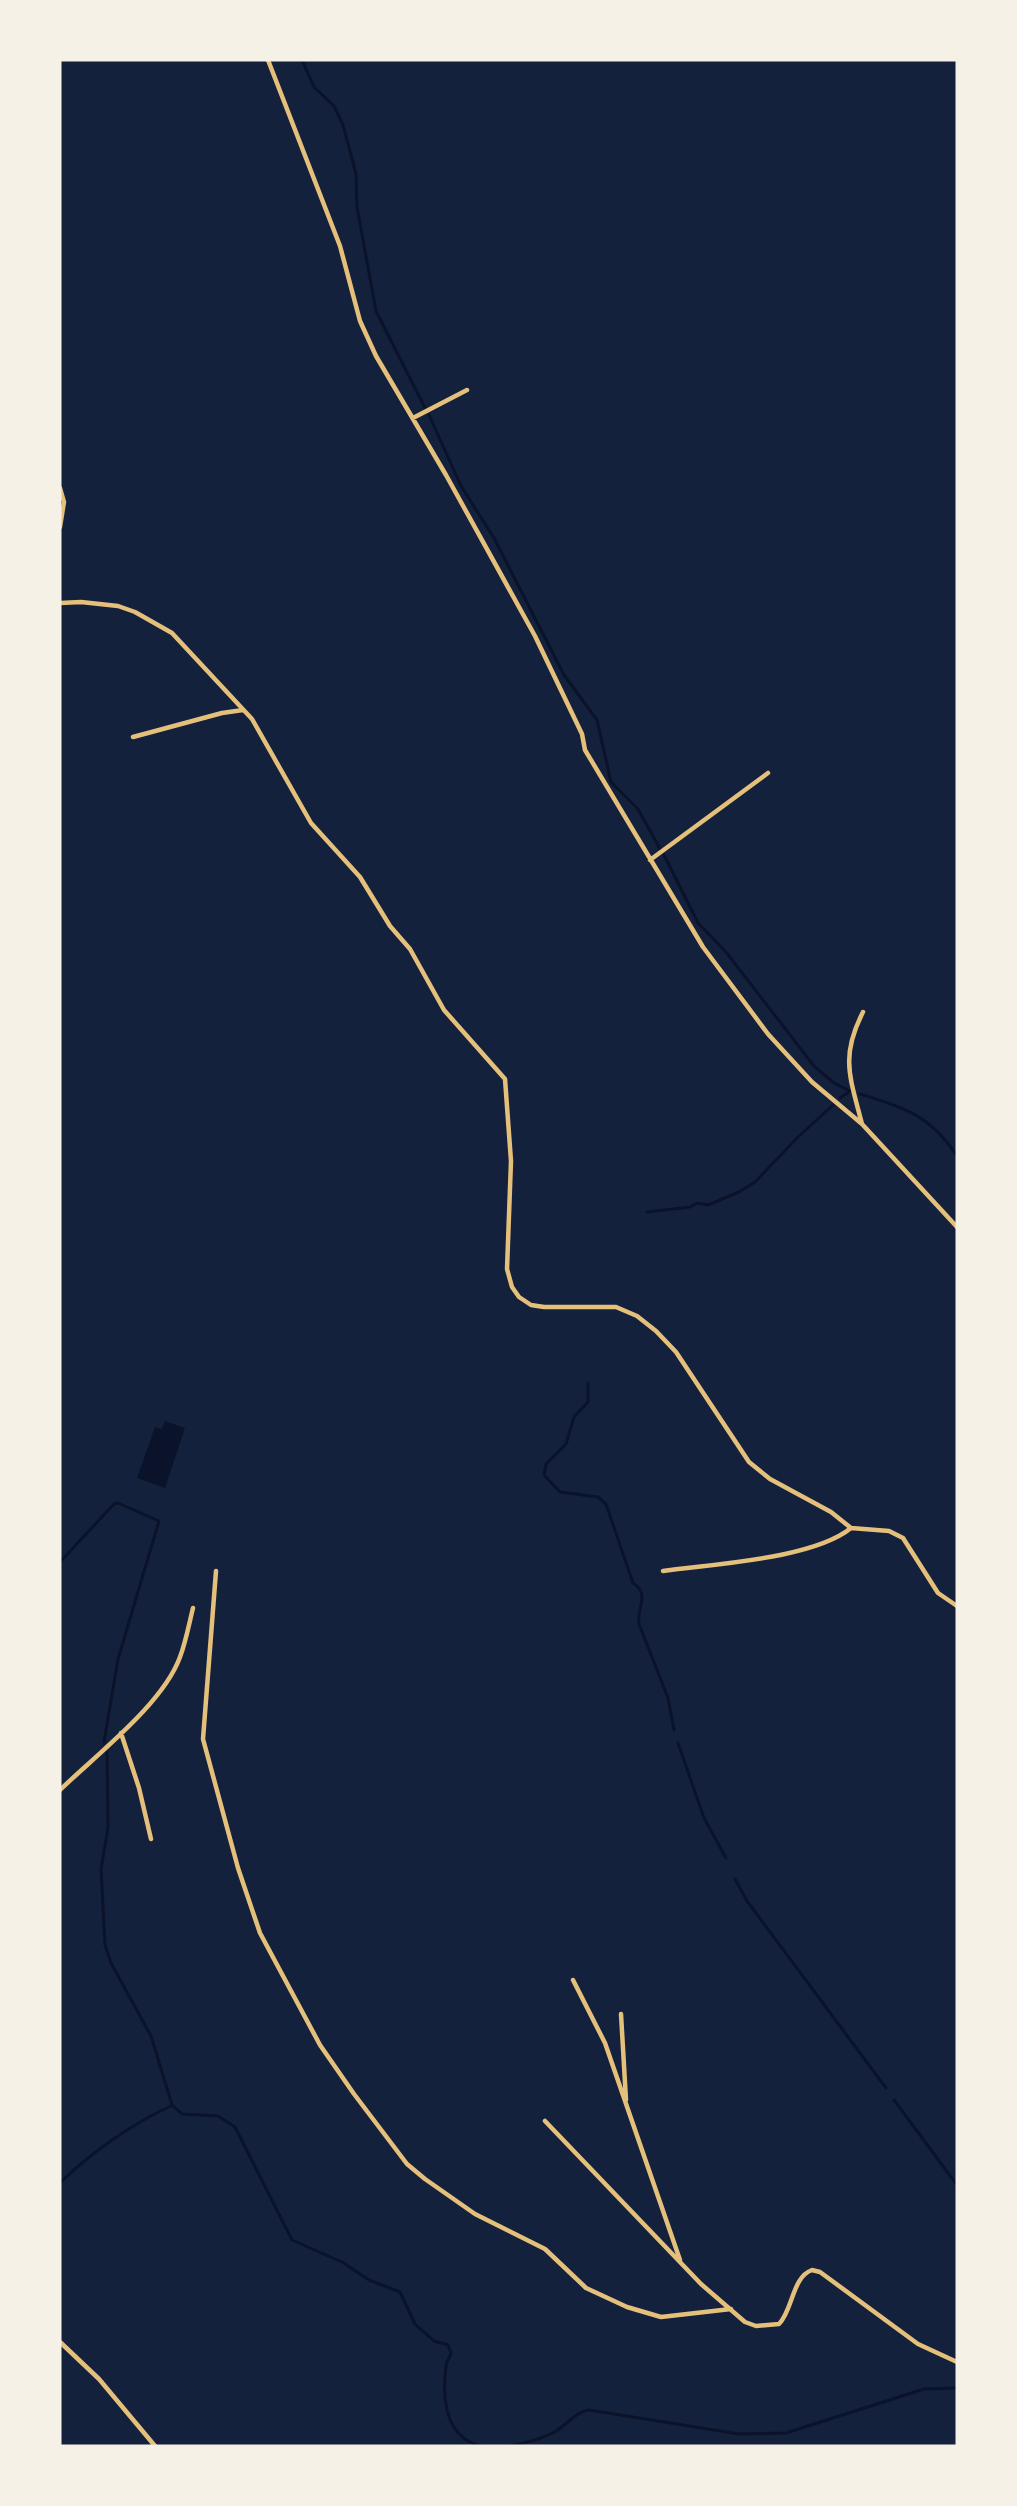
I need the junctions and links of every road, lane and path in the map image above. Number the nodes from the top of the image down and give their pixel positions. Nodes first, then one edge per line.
1 (268, 60) edge
2 (467, 390) dead end
3 (413, 418) junction
4 (60, 488) edge
5 (60, 527) edge
6 (60, 603) edge
7 (243, 710) junction
8 (133, 737) dead end
9 (768, 773) dead end
10 (650, 860) junction
11 (863, 1012) dead end
12 (862, 1124) junction
13 (957, 1227) edge
14 (851, 1528) junction
15 (663, 1570) dead end
16 (216, 1571) dead end
17 (957, 1606) edge
18 (193, 1608) dead end
19 (121, 1733) junction
20 (60, 1790) edge
21 (151, 1839) dead end
22 (573, 1980) dead end
23 (621, 2014) dead end
24 (627, 2106) junction
25 (545, 2121) dead end
26 (680, 2262) junction
27 (730, 2309) junction
28 (60, 2342) edge
29 (957, 2362) edge
30 (155, 2446) edge

1 - 3 street
2 - 3 street
3 - 10 street
4 - 5 street
6 - 7 street
7 - 8 street
7 - 14 street
9 - 10 street
10 - 12 street
11 - 12 street
12 - 13 street
14 - 15 street
14 - 17 street
16 - 27 street
18 - 19 street
19 - 20 street
19 - 21 street
22 - 24 street
23 - 24 street
24 - 26 street
25 - 26 street
26 - 27 street
27 - 29 street
28 - 30 street

